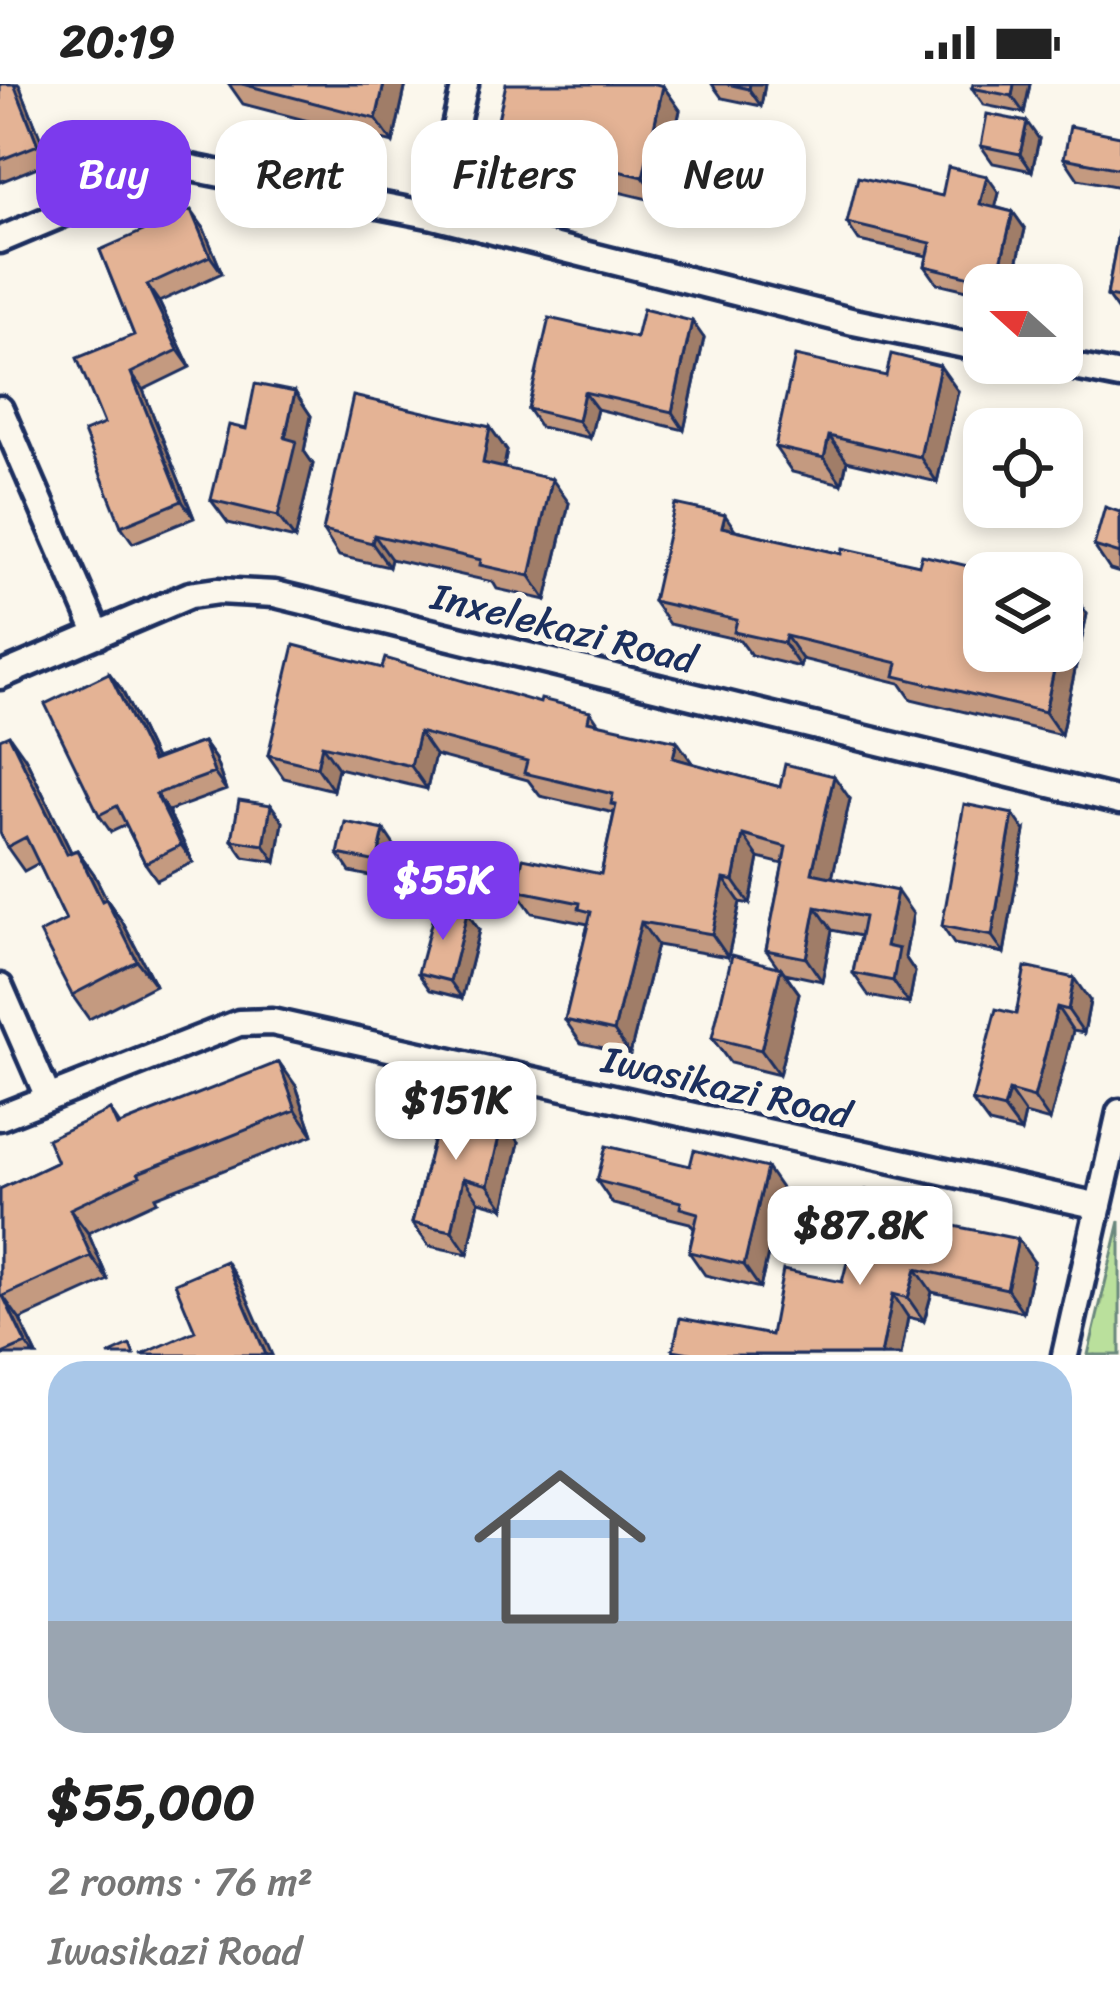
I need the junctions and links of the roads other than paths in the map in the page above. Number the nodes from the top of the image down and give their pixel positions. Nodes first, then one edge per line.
1 (465, 84) edge
2 (457, 120) edge
3 (411, 211) edge
4 (482, 228) edge
5 (0, 240) edge
6 (963, 345) edge
7 (1083, 369) edge
8 (1120, 376) edge
9 (0, 409) edge
10 (98, 634) junction
11 (0, 676) edge
12 (1120, 801) edge
13 (0, 987) edge
14 (48, 1097) junction
15 (1120, 1112) edge
16 (0, 1117) edge
17 (1099, 1206) junction
18 (1065, 1355) edge

1 - 2 street
3 - 5 street
4 - 6 street
7 - 8 street
9 - 10 street
10 - 11 street, Inxelekazi Road
10 - 12 street, Inxelekazi Road
13 - 14 street
14 - 16 street, Iwasikazi Road
14 - 17 street, Iwasikazi Road
15 - 17 street
17 - 18 street

